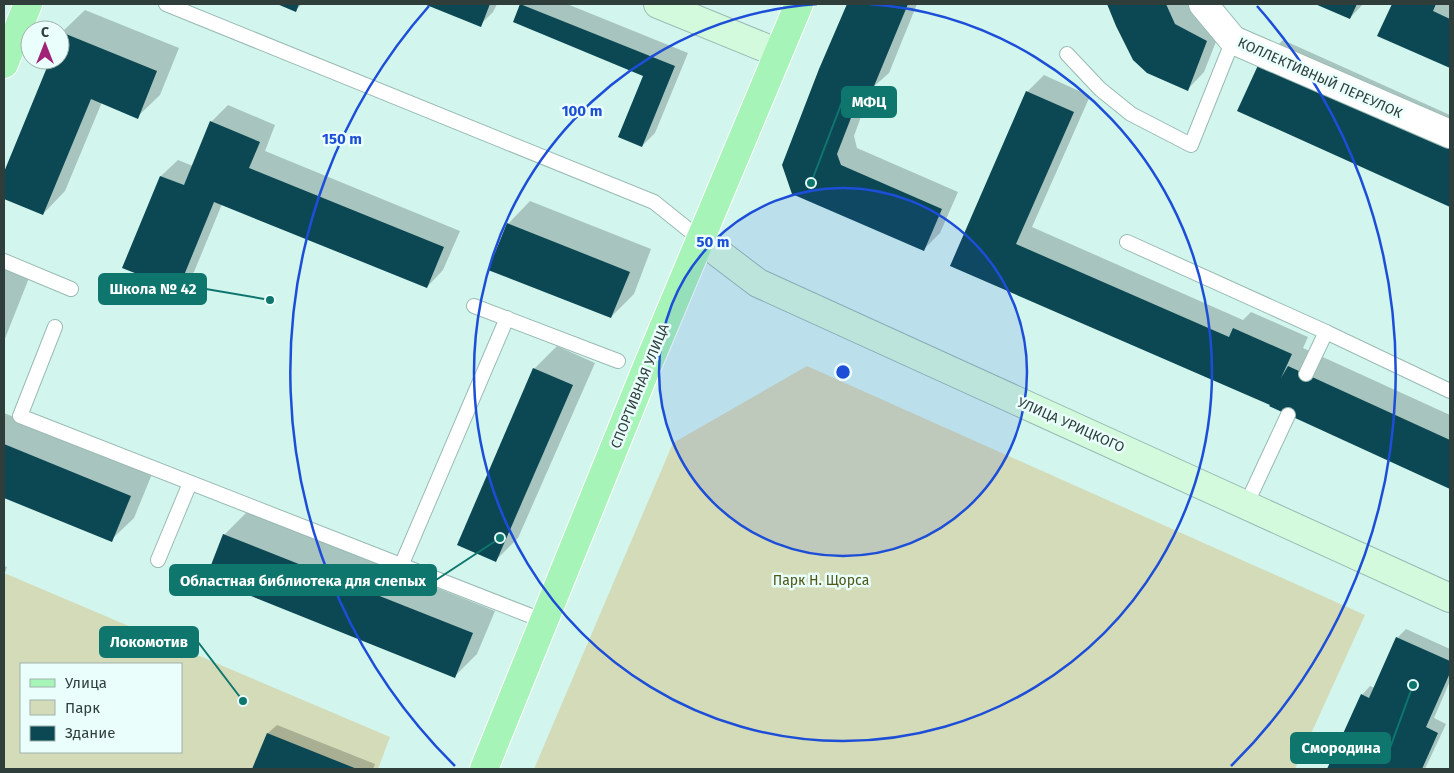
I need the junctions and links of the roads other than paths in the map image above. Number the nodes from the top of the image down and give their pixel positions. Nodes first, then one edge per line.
1 (28, 4) edge
2 (166, 4) edge
3 (658, 4) edge
4 (799, 4) edge
5 (1203, 4) edge
6 (1233, 40) junction
7 (778, 53) junction
8 (1067, 54) dead end
9 (4, 64) edge
10 (1450, 134) edge
11 (700, 239) junction
12 (1127, 242) dead end
13 (4, 261) edge
14 (71, 288) dead end
15 (474, 306) dead end
16 (507, 318) junction
17 (55, 327) dead end
18 (1326, 332) junction
19 (618, 361) dead end
20 (1306, 374) dead end
21 (1450, 391) edge
22 (1288, 415) dead end
23 (190, 483) junction
24 (1246, 505) junction
25 (158, 560) dead end
26 (401, 566) junction
27 (1450, 598) edge
28 (544, 621) junction
29 (484, 769) edge

1 - 9 main road
2 - 11 lane
3 - 7 main road
4 - 7 main road, СПОРТИВНАЯ УЛИЦА
5 - 6 street, КОЛЛЕКТИВНЫЙ ПЕРЕУЛОК
6 - 8 lane
6 - 10 street, КОЛЛЕКТИВНЫЙ ПЕРЕУЛОК
7 - 11 main road, СПОРТИВНАЯ УЛИЦА
11 - 24 main road, УЛИЦА УРИЦКОГО
11 - 28 main road, СПОРТИВНАЯ УЛИЦА
12 - 18 lane
13 - 14 lane
15 - 16 lane
16 - 19 lane
16 - 26 lane
17 - 23 lane
18 - 20 lane
18 - 21 lane
22 - 24 lane
23 - 25 lane
23 - 26 lane
24 - 27 main road, УЛИЦА УРИЦКОГО
26 - 28 lane
28 - 29 main road, СПОРТИВНАЯ УЛИЦА

